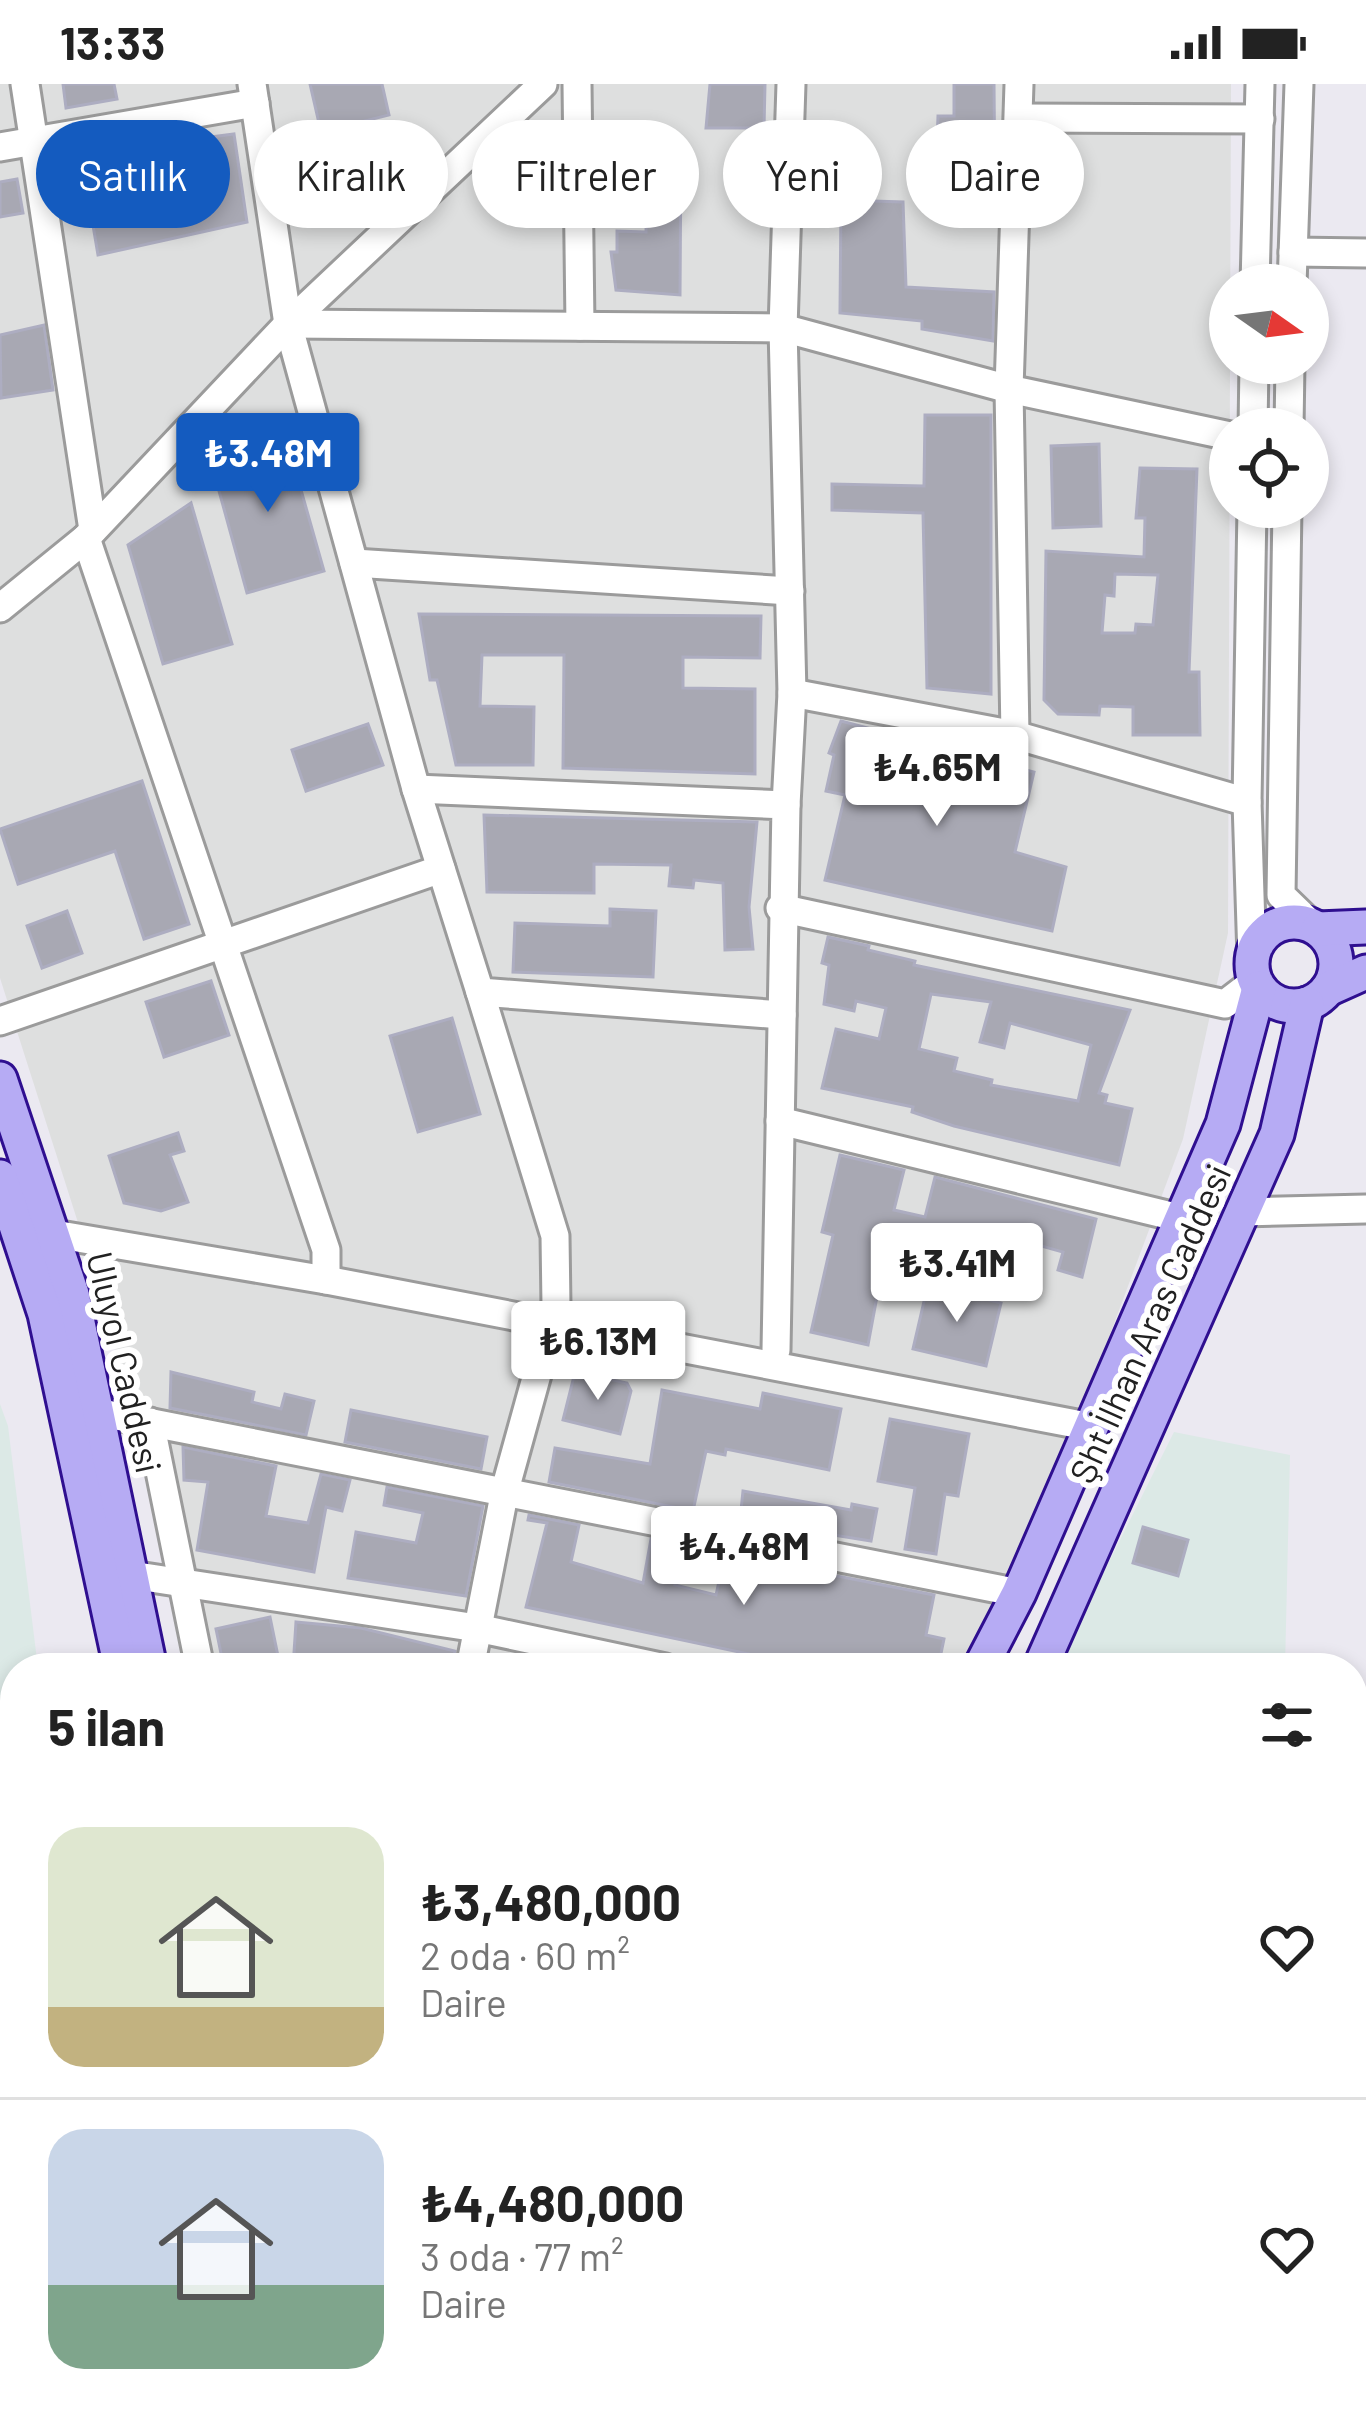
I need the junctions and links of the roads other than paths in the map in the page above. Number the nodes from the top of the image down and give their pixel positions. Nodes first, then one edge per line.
1 (26, 84) edge
2 (543, 84) edge
3 (577, 84) edge
4 (791, 84) edge
5 (1019, 84) edge
6 (1260, 84) edge
7 (1299, 84) edge
8 (254, 94) edge
9 (1019, 118) junction
10 (1260, 119) junction
11 (33, 142) junction
12 (0, 148) edge
13 (1293, 251) junction
14 (1366, 253) edge
15 (1256, 264) edge
16 (1293, 264) edge
17 (288, 324) junction
18 (580, 326) junction
19 (783, 328) junction
20 (1009, 388) junction
21 (1209, 431) edge
22 (1252, 528) edge
23 (1287, 528) edge
24 (89, 534) junction
25 (354, 563) junction
26 (790, 592) junction
27 (0, 608) edge
28 (792, 693) junction
29 (1016, 735) junction
30 (416, 789) junction
31 (1247, 802) junction
32 (786, 806) junction
33 (441, 869) junction
34 (780, 908) junction
35 (1316, 927) junction
36 (1366, 927) edge
37 (220, 945) junction
38 (1366, 972) edge
39 (1255, 976) junction
40 (480, 992) junction
41 (1317, 997) junction
42 (782, 1015) junction
43 (0, 1021) edge
44 (0, 1079) edge
45 (780, 1121) junction
46 (0, 1177) edge
47 (1366, 1209) edge
48 (1242, 1212) junction
49 (1184, 1219) junction
50 (54, 1234) junction
51 (326, 1280) junction
52 (550, 1323) junction
53 (776, 1350) dead end
54 (81, 1409) junction
55 (150, 1422) junction
56 (1092, 1427) junction
57 (505, 1490) junction
58 (131, 1575) junction
59 (182, 1580) junction
60 (1019, 1593) junction
61 (477, 1628) junction
62 (119, 1653) edge
63 (147, 1653) edge
64 (197, 1653) edge
65 (473, 1653) edge
66 (576, 1653) edge
67 (988, 1653) edge
68 (1047, 1653) edge

1 - 11 street
2 - 17 street
3 - 18 street
4 - 19 street
5 - 9 street
6 - 10 street
7 - 13 street
8 - 11 street
8 - 17 street
9 - 10 street
9 - 20 street
10 - 15 street
11 - 12 street
11 - 24 street
13 - 14 street
13 - 16 street
17 - 18 street
17 - 24 street
17 - 25 street
18 - 19 street
19 - 20 street
19 - 26 street
20 - 21 street
20 - 29 street
22 - 31 street
23 - 35 street
24 - 27 street
24 - 37 street
25 - 26 street
25 - 30 street
26 - 28 street
28 - 29 street
28 - 32 street
29 - 31 street
30 - 32 street
30 - 33 street
31 - 39 street
32 - 34 street
33 - 37 street
33 - 40 street
34 - 39 street
34 - 42 street
35 - 36 main road
35 - 39 main road
35 - 41 main road
37 - 43 street
37 - 51 street
38 - 41 main road
39 - 41 main road
39 - 49 main road, Şht İlhan Aras Caddesi
40 - 42 street
40 - 52 street
41 - 48 main road, Şht İlhan Aras Caddesi
42 - 45 street
44 - 50 main road, Uluyol Caddesi
45 - 49 street
45 - 53 street
46 - 54 main road, Uluyol Caddesi
47 - 48 street
48 - 68 main road, Şht İlhan Aras Caddesi
49 - 56 main road, Şht İlhan Aras Caddesi
50 - 51 street
50 - 54 main road, Uluyol Caddesi
51 - 52 street
52 - 56 street
52 - 57 street
54 - 55 street
54 - 58 main road, Uluyol Caddesi
54 - 62 main road, Uluyol Caddesi
55 - 57 street
55 - 59 street
56 - 60 main road, Şht İlhan Aras Caddesi
57 - 60 street
57 - 61 street
58 - 59 street
58 - 63 main road, Uluyol Caddesi
59 - 61 street
59 - 64 street
60 - 67 main road, Şht İlhan Aras Caddesi
61 - 65 street
61 - 66 street

